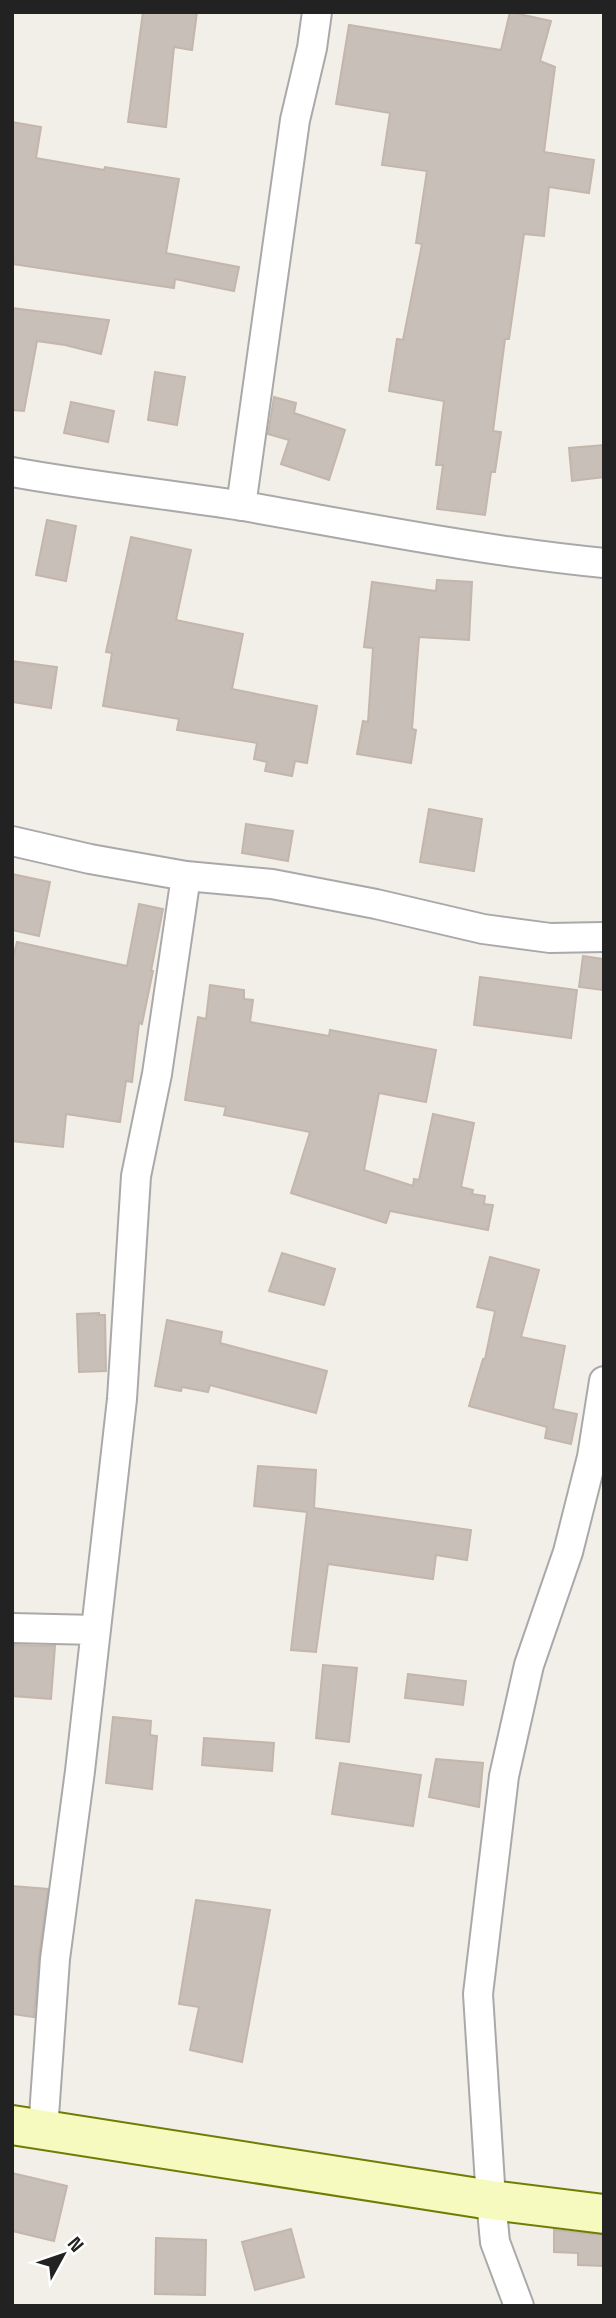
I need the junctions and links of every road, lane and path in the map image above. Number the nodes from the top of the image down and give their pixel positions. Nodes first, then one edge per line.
1 (317, 12) edge
2 (12, 472) edge
3 (241, 506) junction
4 (604, 563) edge
5 (12, 841) edge
6 (186, 876) junction
7 (604, 937) edge
8 (604, 1381) edge
9 (12, 1628) edge
10 (96, 1630) junction
11 (28, 2127) edge
12 (491, 2200) junction
13 (604, 2214) edge
14 (519, 2306) edge

1 - 3 street
2 - 3 street
3 - 4 street
5 - 6 street
6 - 7 street
6 - 10 street
8 - 12 street
9 - 10 street
10 - 11 street
11 - 12 street
12 - 13 street
12 - 14 street

